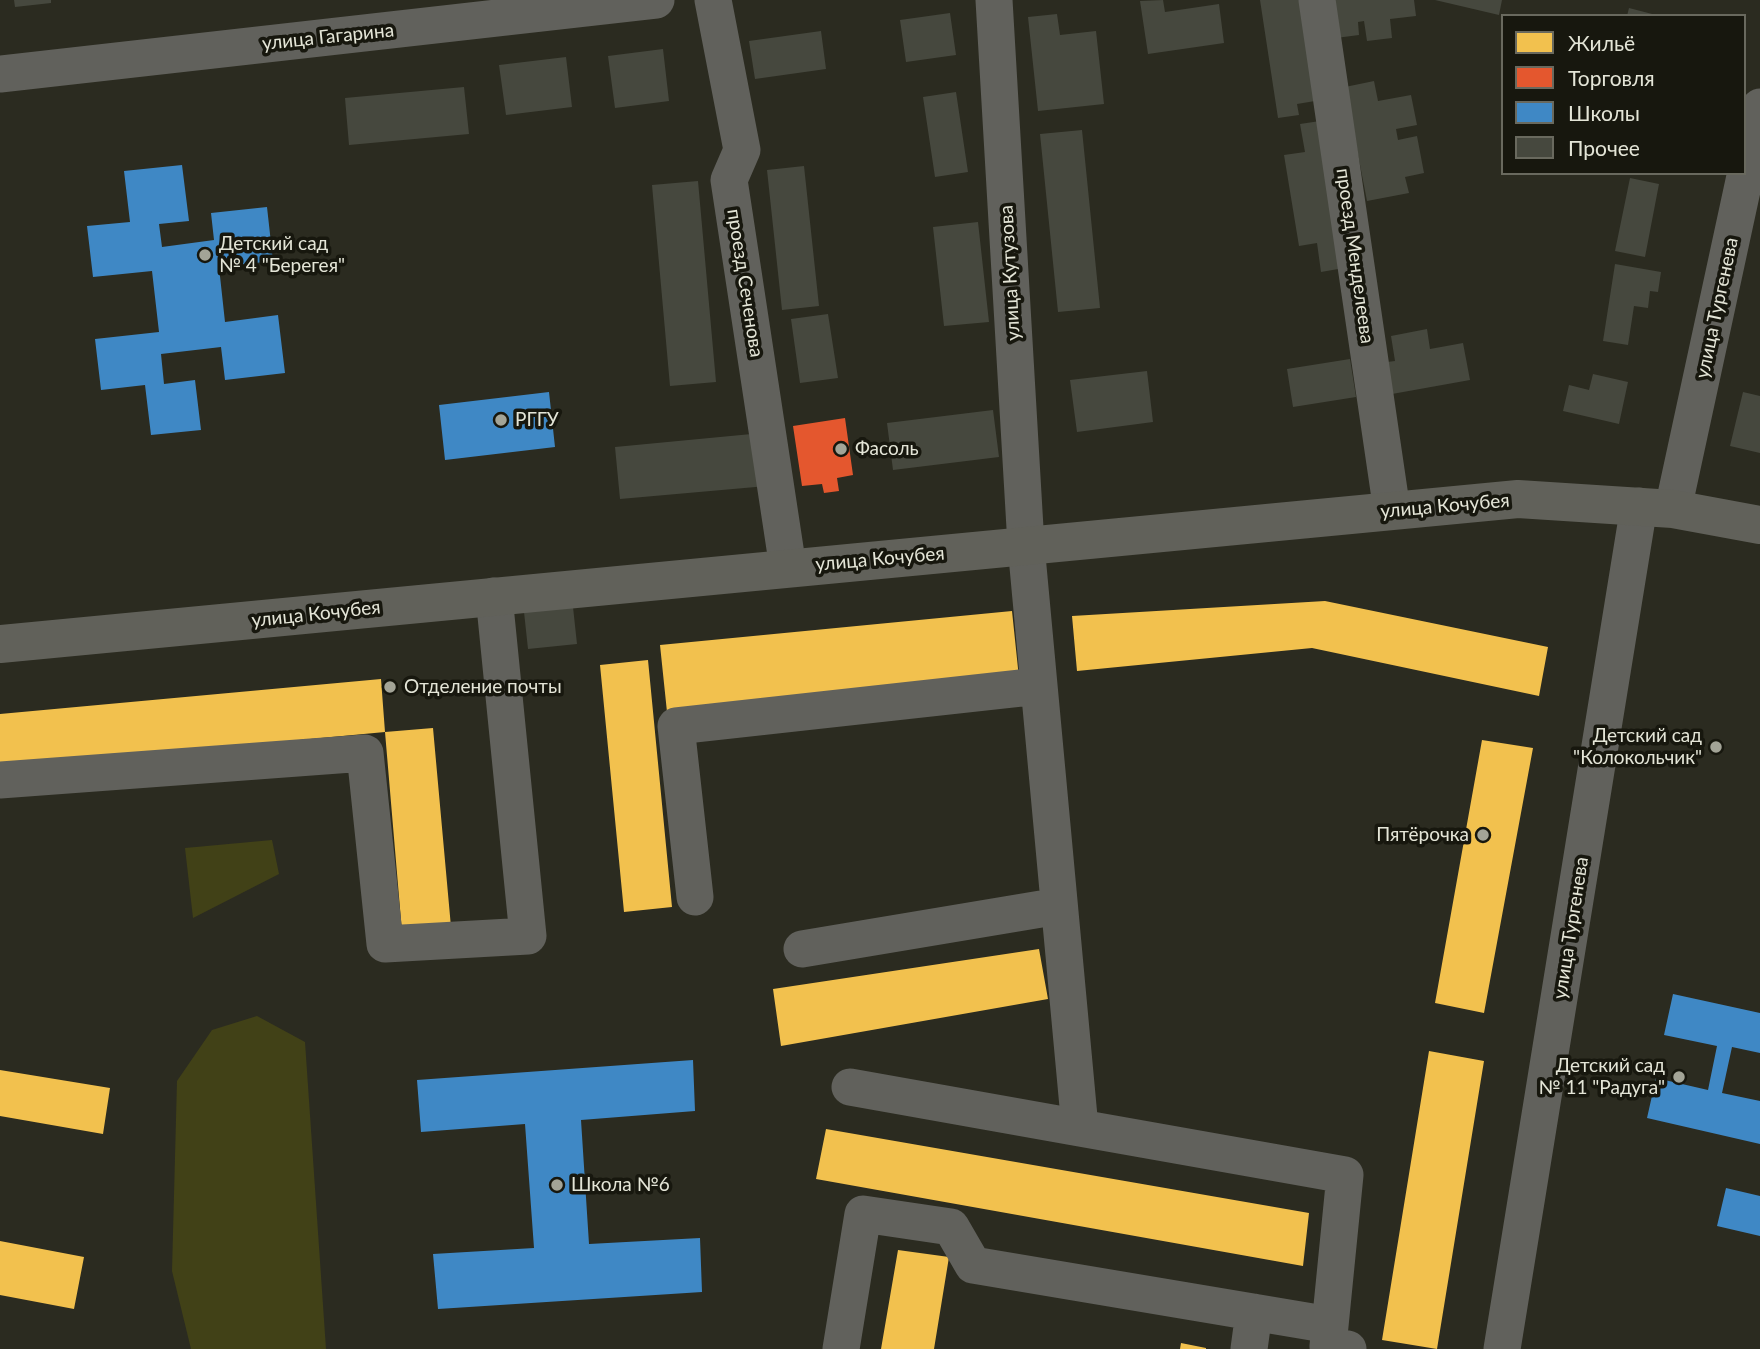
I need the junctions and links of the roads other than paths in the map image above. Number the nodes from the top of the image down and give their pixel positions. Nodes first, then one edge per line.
1 (656, 0) edge
2 (713, 0) edge
3 (995, 0) edge
4 (1317, 0) edge
5 (0, 74) edge
6 (1760, 107) edge
7 (1746, 161) edge
8 (1742, 175) edge
9 (1656, 507) junction
10 (1392, 511) junction
11 (1760, 525) edge
12 (1026, 545) junction
13 (788, 568) junction
14 (494, 596) junction
15 (0, 644) edge
16 (1039, 686) junction
17 (0, 780) edge
18 (695, 897) dead end
19 (1059, 906) junction
20 (802, 949) dead end
21 (850, 1087) dead end
22 (1080, 1128) junction
23 (1254, 1312) junction
24 (1339, 1337) edge
25 (841, 1349) edge
26 (1249, 1349) edge
27 (1502, 1349) edge

1 - 5 street, улица Гагарина
2 - 13 street, проезд Сеченова
3 - 12 street, улица Кутузова
4 - 10 street, проезд Менделеева
6 - 7 street, улица Тургенева
8 - 9 street, улица Тургенева
9 - 10 main road, улица Кочубея
9 - 11 main road, улица Кочубея
9 - 27 street, улица Тургенева
10 - 12 main road, улица Кочубея
12 - 13 main road, улица Кочубея
12 - 16 street, улица Кутузова
13 - 14 main road, улица Кочубея
14 - 15 main road, улица Кочубея
14 - 17 street
16 - 18 street
16 - 19 street, улица Кутузова
19 - 20 street
19 - 22 street, улица Кутузова
21 - 22 street
22 - 24 street
23 - 24 street
23 - 25 street
23 - 26 street

